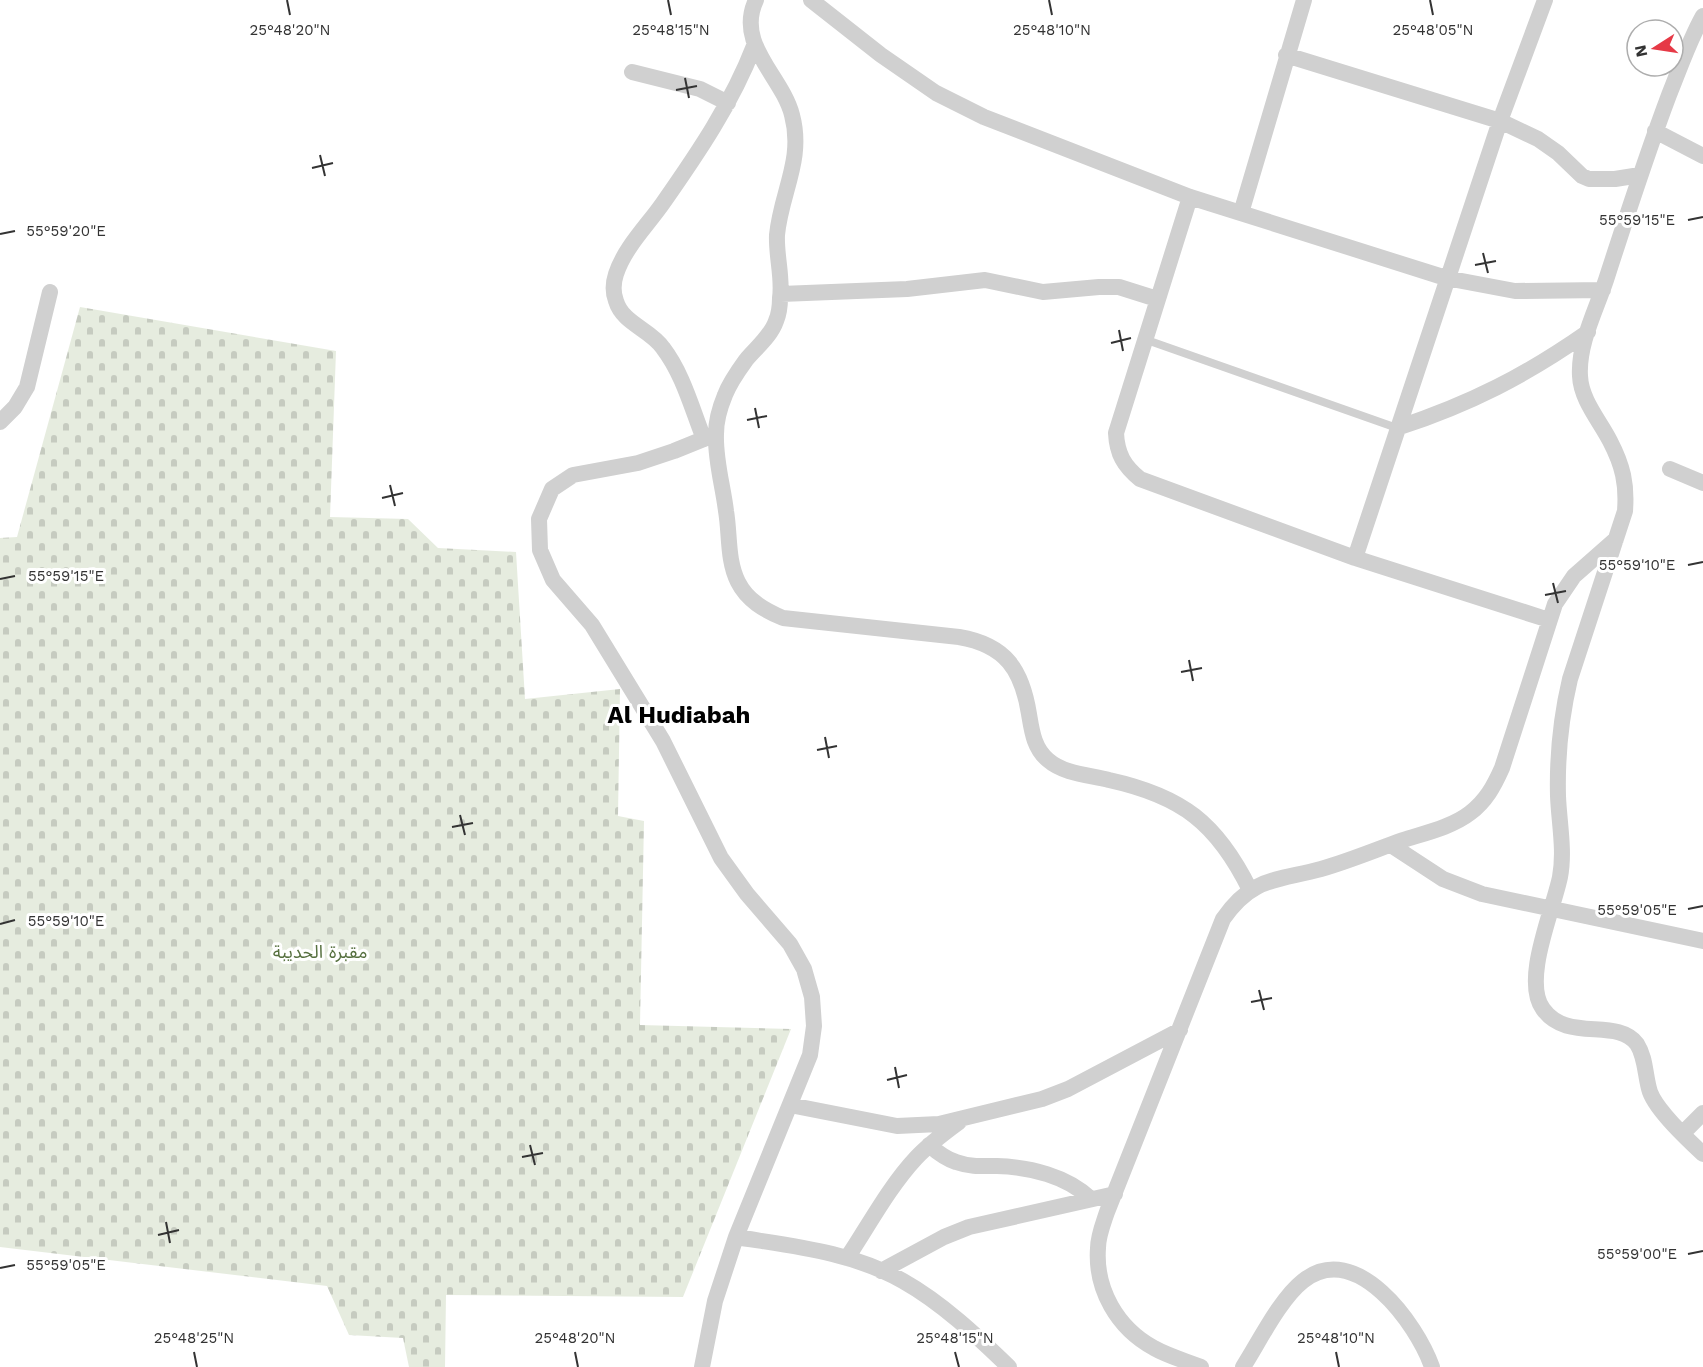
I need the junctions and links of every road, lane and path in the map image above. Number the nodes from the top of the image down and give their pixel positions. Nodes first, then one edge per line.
1 (756, 0) edge
2 (811, 0) edge
3 (1304, 0) edge
4 (1545, 0) edge
5 (1703, 16) edge
6 (754, 46) junction
7 (1286, 55) junction
8 (632, 72) dead end
9 (728, 103) junction
10 (1500, 121) junction
11 (1655, 131) junction
12 (1703, 156) edge
13 (1640, 175) junction
14 (1190, 197) junction
15 (1241, 213) junction
16 (1446, 278) junction
17 (1603, 290) junction
18 (50, 292) dead end
19 (781, 294) junction
20 (1157, 299) junction
21 (1588, 332) junction
22 (1144, 339) junction
23 (0, 422) edge
24 (1397, 428) junction
25 (710, 437) junction
26 (1670, 469) dead end
27 (1703, 483) edge
28 (1616, 539) junction
29 (1355, 558) junction
30 (1549, 620) junction
31 (1391, 844) junction
32 (1250, 890) junction
33 (1551, 908) junction
34 (1703, 941) edge
35 (1180, 1030) junction
36 (790, 1105) junction
37 (1703, 1113) edge
38 (962, 1119) junction
39 (1683, 1132) junction
40 (929, 1145) junction
41 (1703, 1154) edge
42 (1115, 1194) junction
43 (1091, 1199) junction
44 (736, 1237) junction
45 (847, 1258) junction
46 (881, 1271) junction
47 (702, 1367) edge
48 (1009, 1367) edge
49 (1201, 1367) edge
50 (1243, 1367) edge
51 (1432, 1367) edge

1 - 6 street
2 - 14 street
3 - 7 street
4 - 10 street
5 - 11 street
6 - 9 street
6 - 19 street
7 - 10 street
7 - 15 street
8 - 9 street
9 - 25 street
10 - 13 street
10 - 16 street
11 - 12 street
11 - 13 street
13 - 17 street
14 - 15 street
14 - 20 street
15 - 16 street
16 - 17 street
16 - 24 street
17 - 21 street
18 - 23 street
19 - 20 street
19 - 25 street
20 - 22 street
21 - 24 street
21 - 28 street
22 - 24 lane
22 - 29 street
24 - 29 street
25 - 32 street
25 - 36 street
26 - 27 street
28 - 30 street
28 - 33 street
29 - 30 street
30 - 31 street
31 - 32 street
31 - 33 street
32 - 35 street
33 - 34 street
33 - 39 street
35 - 38 street
35 - 42 street
36 - 38 street
36 - 44 street
37 - 39 street
38 - 40 street
39 - 41 street
40 - 43 street
40 - 45 street
42 - 43 street
42 - 49 street
43 - 46 street
44 - 45 street
44 - 47 street
45 - 46 street
46 - 48 street
50 - 51 street

